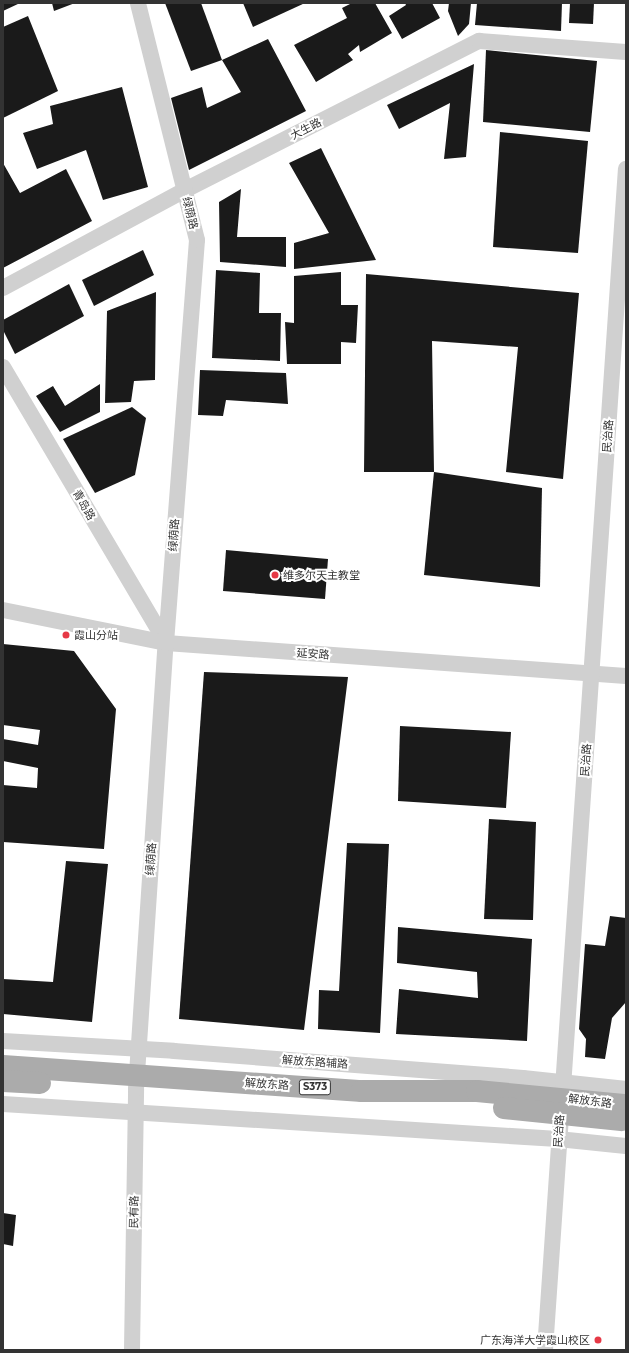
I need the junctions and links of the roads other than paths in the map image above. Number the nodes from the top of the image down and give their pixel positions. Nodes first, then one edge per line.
1 (138, 3) edge
2 (626, 52) edge
3 (626, 169) edge
4 (184, 190) junction
5 (3, 288) edge
6 (3, 367) edge
7 (3, 610) edge
8 (166, 643) junction
9 (592, 674) junction
10 (626, 676) edge
11 (3, 1041) edge
12 (3, 1066) edge
13 (3, 1081) edge
14 (137, 1082) junction
15 (626, 1089) edge
16 (3, 1104) edge
17 (561, 1105) junction
18 (626, 1105) edge
19 (136, 1114) junction
20 (626, 1120) edge
21 (558, 1139) junction
22 (626, 1146) edge
23 (132, 1350) edge
24 (545, 1350) edge

1 - 4 street, 绿荫路
2 - 4 street, 大生路
3 - 9 street, 民治路
4 - 5 street, 大生路
4 - 8 street, 绿荫路
6 - 8 street, 青岛路
7 - 8 street, 延安路
8 - 9 street, 延安路
8 - 14 street, 绿荫路
9 - 10 street, 延安路
9 - 17 street, 民治路
11 - 15 street, 解放东路辅路
12 - 14 main road, 解放东路 / S373
13 - 14 main road, 解放东路 / S373
14 - 17 main road, 解放东路 / S373
14 - 19 street, 民有路
16 - 19 street
17 - 18 main road, 解放东路 / S373
17 - 20 main road, 解放东路 / S373
17 - 21 street, 民治路
19 - 21 street
19 - 23 street, 民有路
21 - 22 street
21 - 24 street, 民治路

